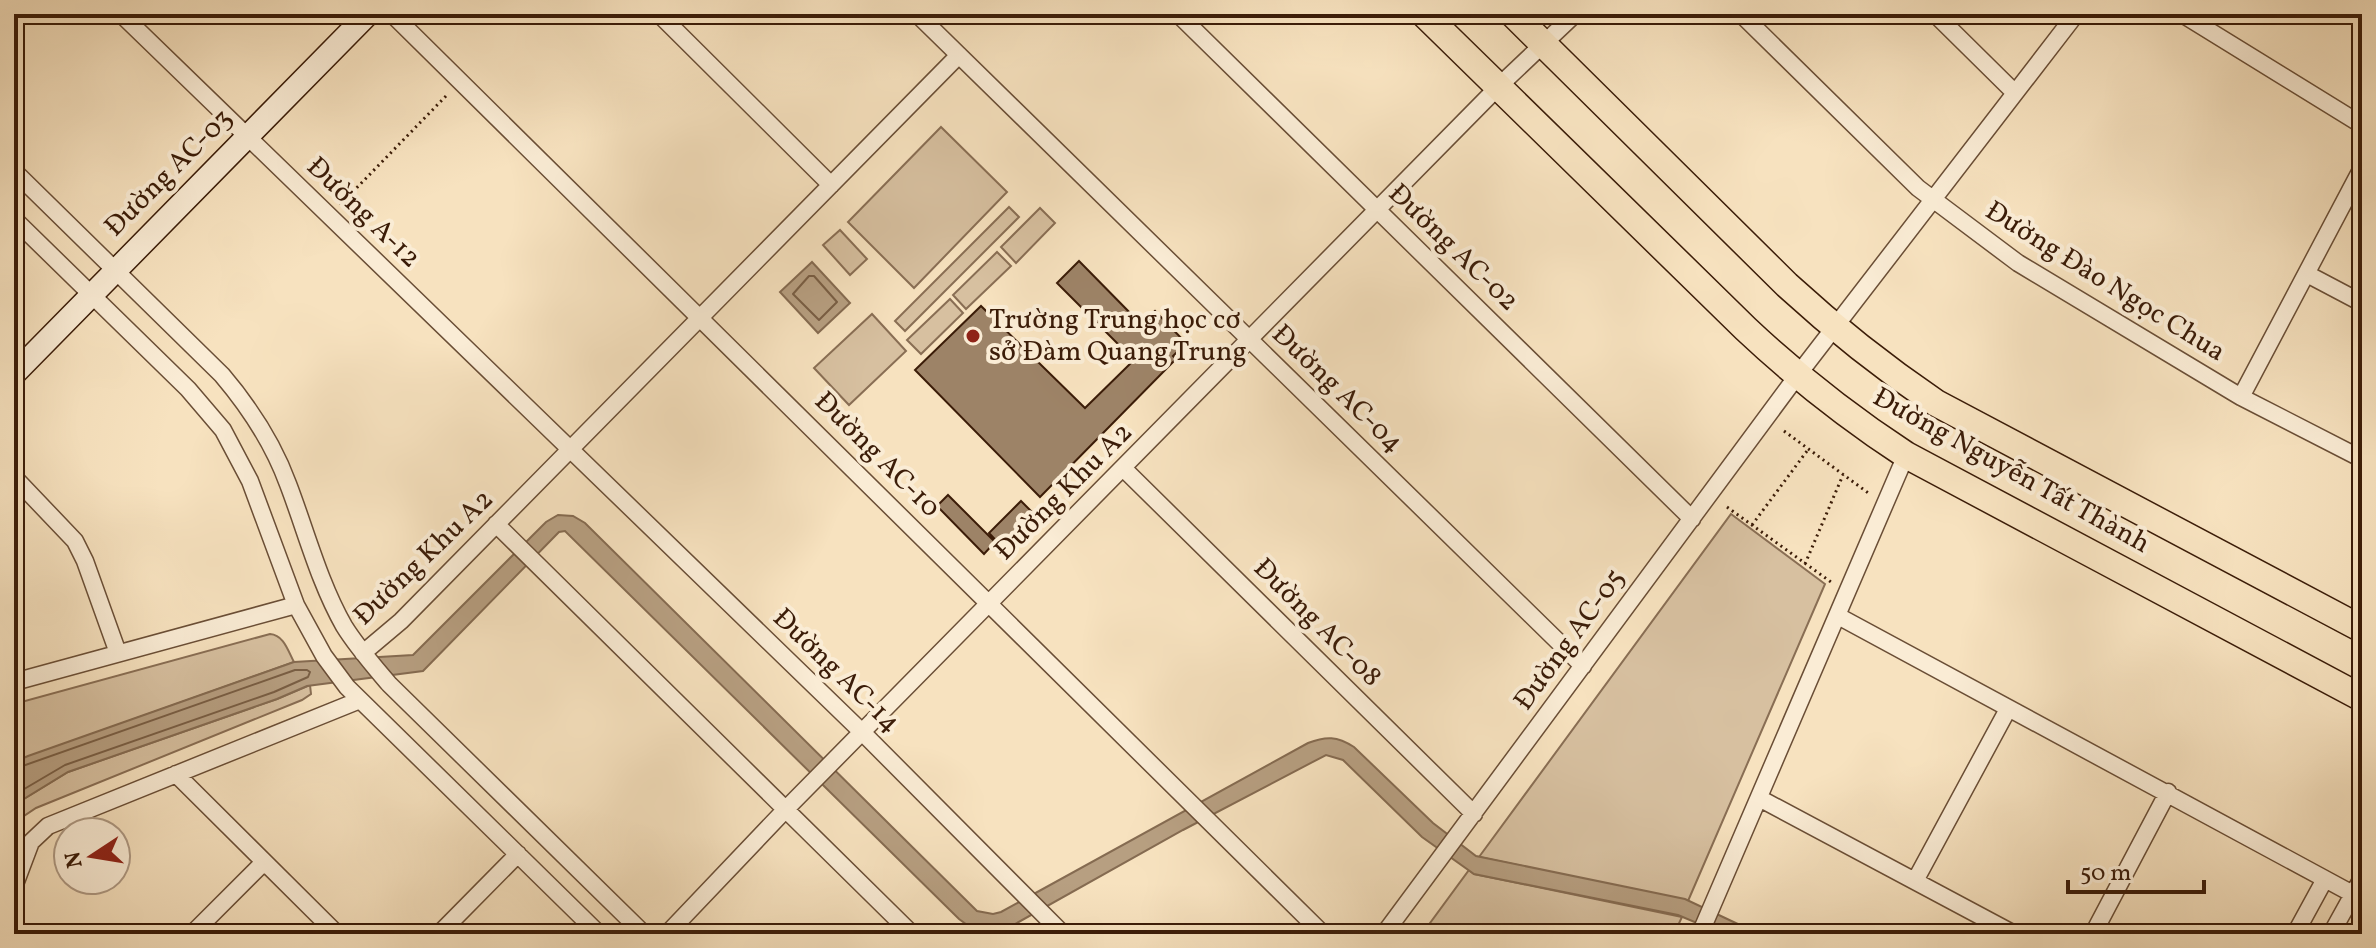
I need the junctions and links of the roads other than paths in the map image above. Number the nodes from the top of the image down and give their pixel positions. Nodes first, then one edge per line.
1 (121, 14) edge
2 (368, 14) edge
3 (392, 14) edge
4 (659, 14) edge
5 (917, 14) edge
6 (1178, 14) edge
7 (1424, 14) edge
8 (1513, 14) edge
9 (1575, 14) edge
10 (1741, 14) edge
11 (1935, 14) edge
12 (2076, 14) edge
13 (2182, 14) edge
14 (1543, 43) junction
15 (959, 55) junction
16 (1499, 86) junction
17 (2014, 92) junction
18 (2362, 125) edge
19 (247, 137) junction
20 (2362, 168) edge
21 (14, 171) edge
22 (831, 185) junction
23 (1933, 201) junction
24 (1378, 210) junction
25 (14, 219) edge
26 (115, 270) junction
27 (2307, 274) junction
28 (91, 295) junction
29 (2362, 303) edge
30 (701, 319) junction
31 (1834, 328) junction
32 (1250, 340) junction
33 (14, 374) edge
34 (1797, 376) junction
35 (2241, 397) junction
36 (570, 449) junction
37 (1906, 455) junction
38 (2362, 459) edge
39 (1123, 468) junction
40 (14, 477) edge
41 (1692, 519) junction
42 (496, 524) junction
43 (990, 603) junction
44 (296, 605) junction
45 (1838, 616) junction
46 (2362, 629) edge
47 (118, 653) junction
48 (363, 653) junction
49 (1583, 666) junction
50 (14, 682) edge
51 (2362, 698) edge
52 (360, 700) junction
53 (2008, 709) junction
54 (863, 733) junction
55 (176, 774) junction
56 (2168, 792) junction
57 (1759, 798) junction
58 (786, 809) junction
59 (1474, 814) junction
60 (518, 854) junction
61 (264, 862) junction
62 (2362, 878) edge
63 (2325, 879) junction
64 (1915, 881) junction
65 (14, 887) edge
66 (2358, 897) edge
67 (1700, 932) edge
68 (192, 934) edge
69 (337, 934) edge
70 (439, 934) edge
71 (599, 934) edge
72 (644, 934) edge
73 (667, 934) edge
74 (912, 934) edge
75 (1063, 934) edge
76 (1323, 934) edge
77 (1384, 934) edge
78 (2014, 934) edge
79 (2093, 934) edge
80 (2295, 934) edge
81 (2331, 934) edge

1 - 19 street, Đường A-12
2 - 19 street, Đường AC-03
3 - 30 street, Đường AC-10
4 - 22 street
5 - 15 street, Đường AC-04
6 - 24 street, Đường AC-02
7 - 16 main road, Đường Nguyễn Tất Thành
8 - 14 main road, Đường Nguyễn Tất Thành
9 - 14 street, Đường Khu A2
10 - 23 street, Đường Đào Ngọc Chua
11 - 17 street
12 - 17 street, Đường AC-05
13 - 18 street
14 - 16 street, Đường Khu A2
14 - 31 main road, Đường Nguyễn Tất Thành
15 - 22 street, Đường Khu A2
15 - 32 street, Đường AC-04
16 - 24 street, Đường Khu A2
16 - 34 main road, Đường Nguyễn Tất Thành
17 - 23 street, Đường AC-05
19 - 26 street, Đường AC-03
19 - 36 street, Đường A-12
20 - 27 street
21 - 26 street
22 - 30 street, Đường Khu A2
23 - 31 street, Đường AC-05
23 - 35 street, Đường Đào Ngọc Chua
24 - 32 street, Đường Khu A2
24 - 41 street, Đường AC-02
25 - 28 street
26 - 28 street, Đường AC-03
26 - 48 street
27 - 29 street
27 - 35 street
28 - 33 street, Đường AC-03
28 - 44 street
30 - 36 street, Đường Khu A2
30 - 43 street, Đường AC-10
31 - 34 street, Đường AC-05
31 - 46 main road, Đường Nguyễn Tất Thành
32 - 39 street, Đường Khu A2
32 - 49 street, Đường AC-04
34 - 37 main road, Đường Nguyễn Tất Thành
34 - 41 street, Đường AC-05
35 - 38 street, Đường Đào Ngọc Chua
36 - 42 street, Đường Khu A2
36 - 54 street, Đường AC-14
37 - 45 street
37 - 51 main road, Đường Nguyễn Tất Thành
39 - 43 street, Đường Khu A2
39 - 59 street, Đường AC-08
40 - 47 street
41 - 49 street, Đường AC-05
42 - 48 street, Đường Khu A2
42 - 58 street
43 - 54 street, Đường Khu A2
43 - 76 street, Đường AC-10
44 - 47 street
44 - 52 street
45 - 53 street
45 - 57 street
47 - 50 street
48 - 72 street
49 - 59 street, Đường AC-05
52 - 55 street
52 - 60 street
53 - 56 street
53 - 64 street
54 - 58 street, Đường Khu A2
54 - 75 street, Đường AC-14
55 - 61 street
55 - 65 street
56 - 63 street
56 - 79 street
57 - 64 street
57 - 67 street
58 - 73 street, Đường Khu A2
58 - 74 street
59 - 77 street, Đường AC-05
60 - 70 street
60 - 71 street
61 - 68 street
61 - 69 street
62 - 66 street
63 - 66 street
63 - 80 street
64 - 78 street
66 - 81 street

